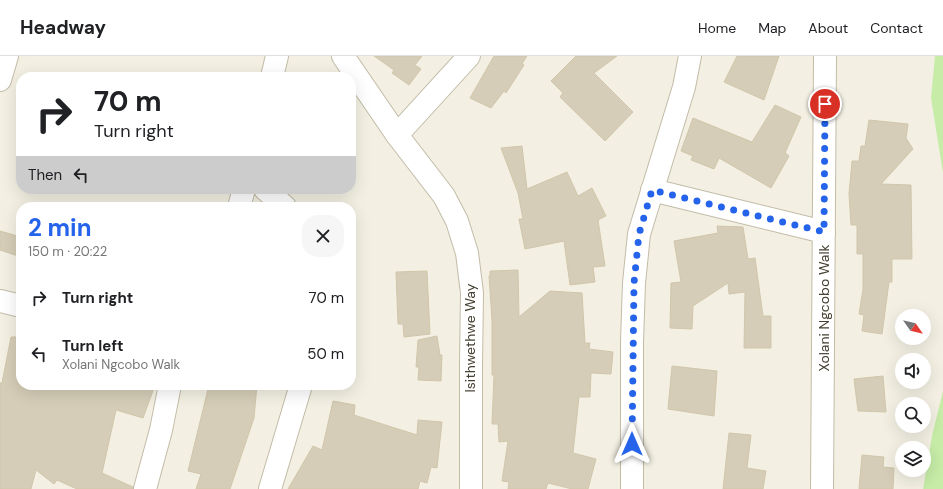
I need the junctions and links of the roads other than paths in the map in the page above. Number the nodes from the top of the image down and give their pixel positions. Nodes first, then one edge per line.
1 (7, 56) edge
2 (278, 56) edge
3 (343, 56) edge
4 (469, 56) edge
5 (690, 56) edge
6 (825, 56) edge
7 (273, 72) edge
8 (354, 72) edge
9 (356, 75) edge
10 (0, 80) edge
11 (397, 135) junction
12 (652, 190) junction
13 (271, 194) edge
14 (279, 202) edge
15 (824, 232) junction
16 (0, 301) edge
17 (16, 305) edge
18 (169, 390) edge
19 (300, 390) edge
20 (145, 489) edge
21 (270, 489) edge
22 (472, 489) edge
23 (632, 489) edge
24 (822, 489) edge

1 - 10 street
2 - 7 street
3 - 8 street, Isithwethwe Way
4 - 11 street
5 - 12 street
6 - 15 street, Xolani Ngcobo Walk
9 - 11 street, Isithwethwe Way
11 - 22 street, Isithwethwe Way
12 - 15 street
12 - 23 street
13 - 14 street
15 - 24 street, Xolani Ngcobo Walk
16 - 17 street
18 - 20 street
19 - 21 street

